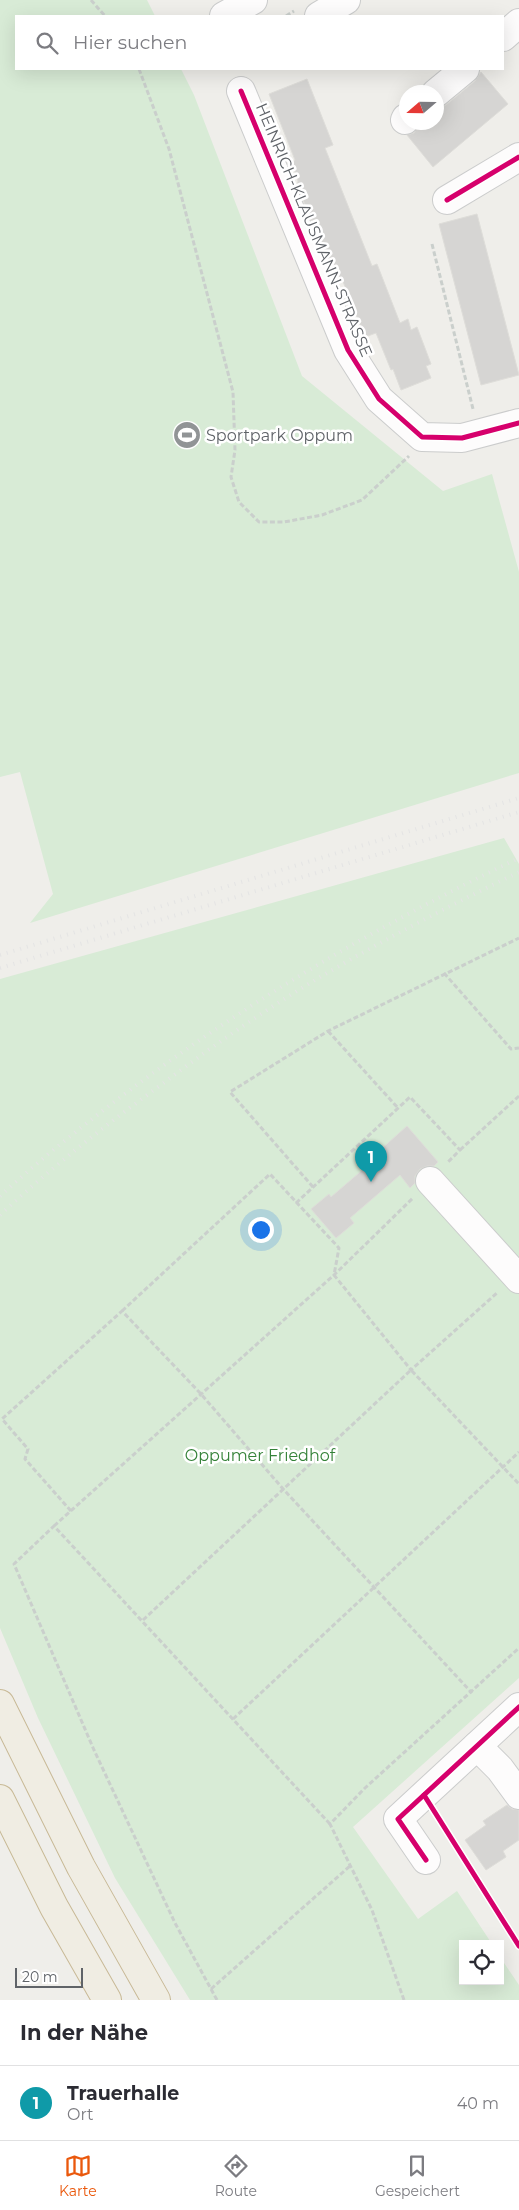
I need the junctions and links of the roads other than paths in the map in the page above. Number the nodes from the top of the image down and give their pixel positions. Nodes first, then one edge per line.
1 (210, 0) edge
2 (253, 0) edge
3 (346, 0) edge
4 (218, 15) edge
5 (226, 15) edge
6 (321, 15) edge
7 (519, 23) edge
8 (504, 36) edge
9 (464, 70) edge
10 (444, 86) edge
11 (241, 91) dead end
12 (519, 157) edge
13 (447, 200) dead end
14 (519, 424) edge
15 (430, 1181) road end
16 (518, 1277) edge
17 (0, 1704) edge
18 (518, 1709) edge
19 (477, 1746) junction
20 (519, 1796) edge
21 (0, 1799) edge
22 (426, 1860) dead end
23 (107, 2000) edge
24 (156, 2000) edge

1 - 4 street
2 - 5 street
3 - 6 street
7 - 8 street
9 - 10 street
11 - 14 street, HEINRICH-KLAUSMANN-STRASSE
12 - 13 street
15 - 16 street
17 - 24 highway
18 - 19 street
19 - 20 street
19 - 22 street
21 - 23 highway

